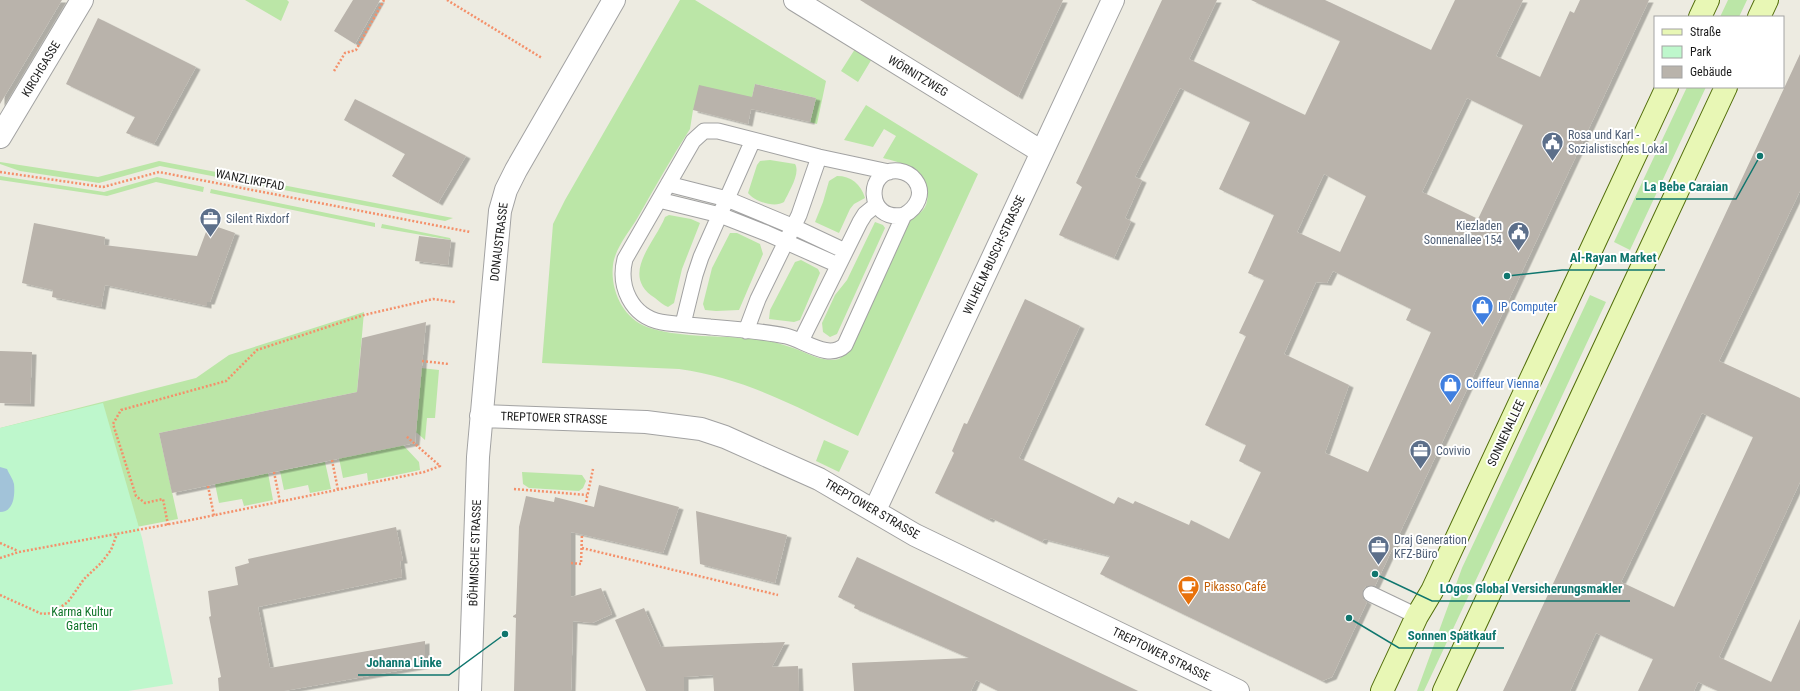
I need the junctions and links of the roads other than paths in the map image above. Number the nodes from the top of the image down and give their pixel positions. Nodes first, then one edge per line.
1 (82, 0) edge
2 (614, 0) edge
3 (795, 0) edge
4 (1113, 0) edge
5 (1708, 0) edge
6 (1767, 0) edge
7 (1700, 16) edge
8 (1759, 16) edge
9 (1667, 88) edge
10 (1726, 88) edge
11 (0, 138) edge
12 (753, 140) junction
13 (1042, 152) junction
14 (819, 157) junction
15 (889, 172) junction
16 (668, 184) junction
17 (727, 199) junction
18 (660, 200) junction
19 (876, 205) junction
20 (720, 215) junction
21 (904, 215) junction
22 (794, 227) junction
23 (786, 242) junction
24 (845, 251) junction
25 (838, 265) junction
26 (683, 324) junction
27 (746, 331) junction
28 (801, 341) junction
29 (481, 416) junction
30 (875, 510) junction
31 (1371, 594) dead end
32 (1417, 616) junction
33 (470, 691) edge
34 (1238, 691) edge
35 (1382, 691) edge
36 (1444, 691) edge

1 - 11 street, KIRCHGASSE
2 - 29 street, DONAUSTRASSE
3 - 13 street, WÖRNITZWEG
4 - 13 street, WILHELM-BUSCH-STRASSE
5 - 7 main road
6 - 8 main road
9 - 32 main road, SONNENALLEE
10 - 36 main road
12 - 14 lane
12 - 16 lane
12 - 17 lane
13 - 30 street, WILHELM-BUSCH-STRASSE
14 - 15 lane
14 - 22 lane
15 - 19 lane
15 - 21 lane
16 - 17 lane
16 - 18 lane
17 - 20 lane
17 - 22 lane
18 - 20 lane
18 - 26 lane
19 - 21 lane
19 - 24 lane
20 - 23 lane
20 - 26 lane
21 - 28 lane
22 - 23 lane
22 - 24 lane
23 - 25 lane
23 - 27 lane
24 - 25 lane
25 - 28 lane
26 - 27 lane
27 - 28 lane
29 - 30 street, TREPTOWER STRASSE
29 - 33 street, BÖHMISCHE STRASSE
30 - 34 street, TREPTOWER STRASSE
31 - 32 lane
32 - 35 main road, SONNENALLEE

